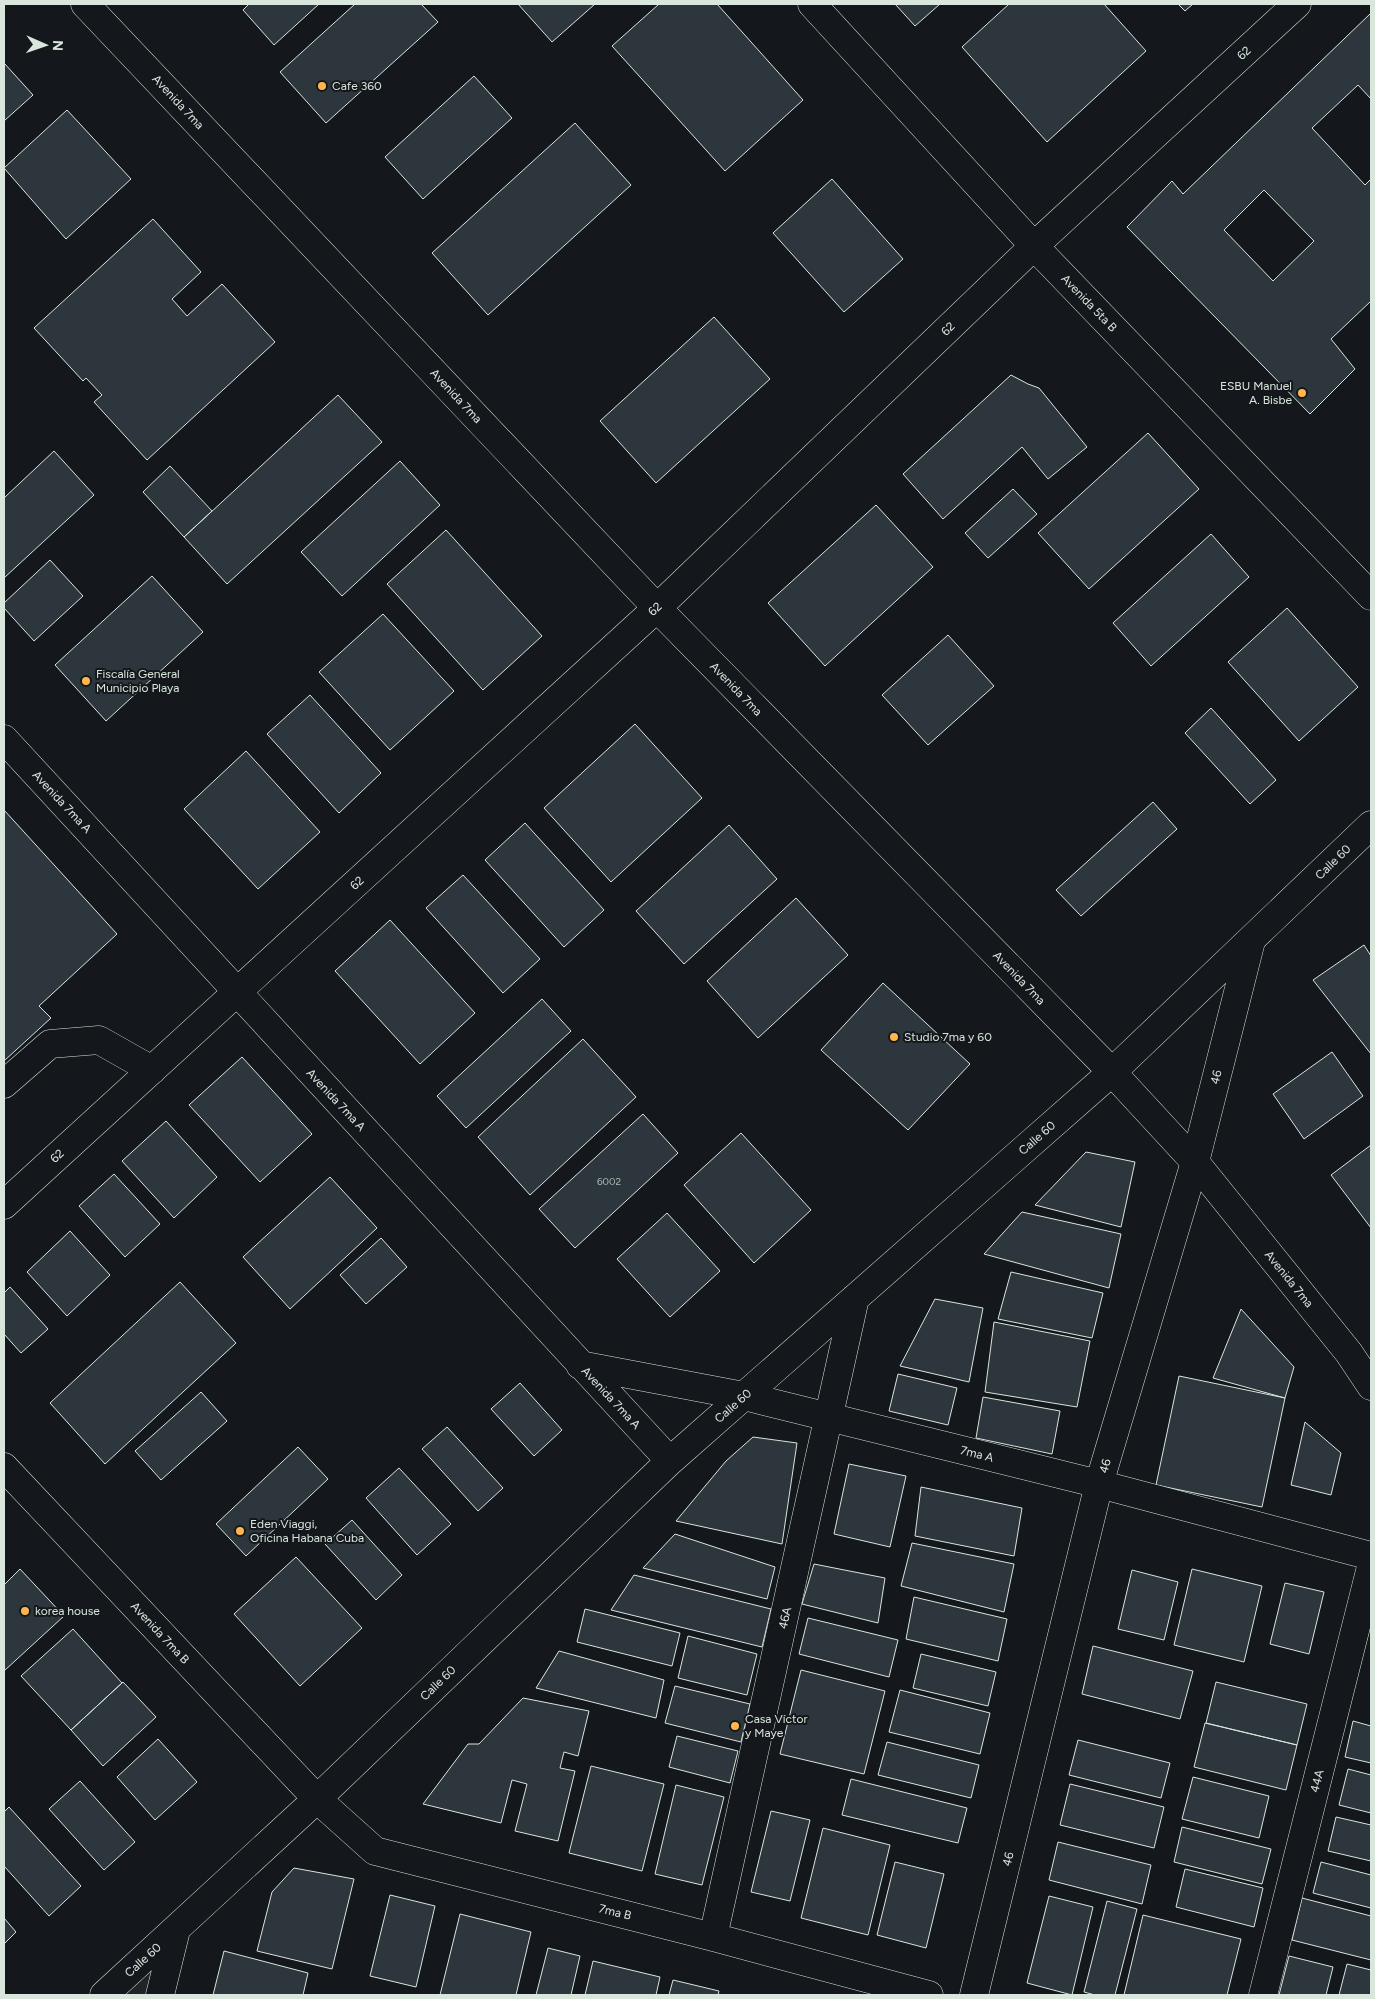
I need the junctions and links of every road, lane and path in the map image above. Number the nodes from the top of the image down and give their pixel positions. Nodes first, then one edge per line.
1 (85, 4) edge
2 (812, 4) edge
3 (1297, 4) edge
4 (1034, 246) junction
5 (1371, 596) edge
6 (657, 608) junction
7 (4, 739) edge
8 (1371, 825) edge
9 (1251, 941) junction
10 (237, 993) junction
11 (152, 1070) junction
12 (1112, 1072) junction
13 (4, 1084) edge
14 (1195, 1162) junction
15 (4, 1204) edge
16 (855, 1298) junction
17 (580, 1365) junction
18 (1371, 1386) edge
19 (744, 1396) junction
20 (830, 1417) junction
21 (670, 1461) junction
22 (4, 1467) edge
23 (1099, 1484) junction
24 (1371, 1556) edge
25 (1371, 1567) edge
26 (317, 1799) junction
27 (176, 1930) junction
28 (713, 1938) junction
29 (104, 1995) edge
30 (160, 1995) edge
31 (929, 1995) edge
32 (974, 1995) edge
33 (1263, 1995) edge

1 - 6 street, Avenida 7ma
2 - 4 street, Avenida 5ta B
3 - 4 street, 62
4 - 5 street, Avenida 5ta B
4 - 6 street, 62
6 - 10 street, 62
6 - 12 street, Avenida 7ma
7 - 10 street, Avenida 7ma A
8 - 9 street, Calle 60
9 - 12 street, Calle 60
9 - 14 street, 46
10 - 11 street, 62
10 - 17 street, Avenida 7ma A
11 - 13 street
11 - 15 street, 62
12 - 14 street, Avenida 7ma
12 - 16 street, Calle 60
14 - 18 street, Avenida 7ma
14 - 23 street, 46
16 - 19 street, Calle 60
16 - 20 street, 46A
17 - 19 street, 7ma A
17 - 21 street, Avenida 7ma A
19 - 20 street, 7ma A
19 - 21 street, Calle 60
20 - 23 street, 7ma A
20 - 28 street, 46A
21 - 26 street, Calle 60
22 - 26 street, Avenida 7ma B
23 - 24 street, 7ma A
23 - 32 street, 46
25 - 33 street, 44A
26 - 27 street, Calle 60
26 - 28 street, 7ma B
27 - 29 street, Calle 60
27 - 30 street
28 - 31 street, 7ma B

